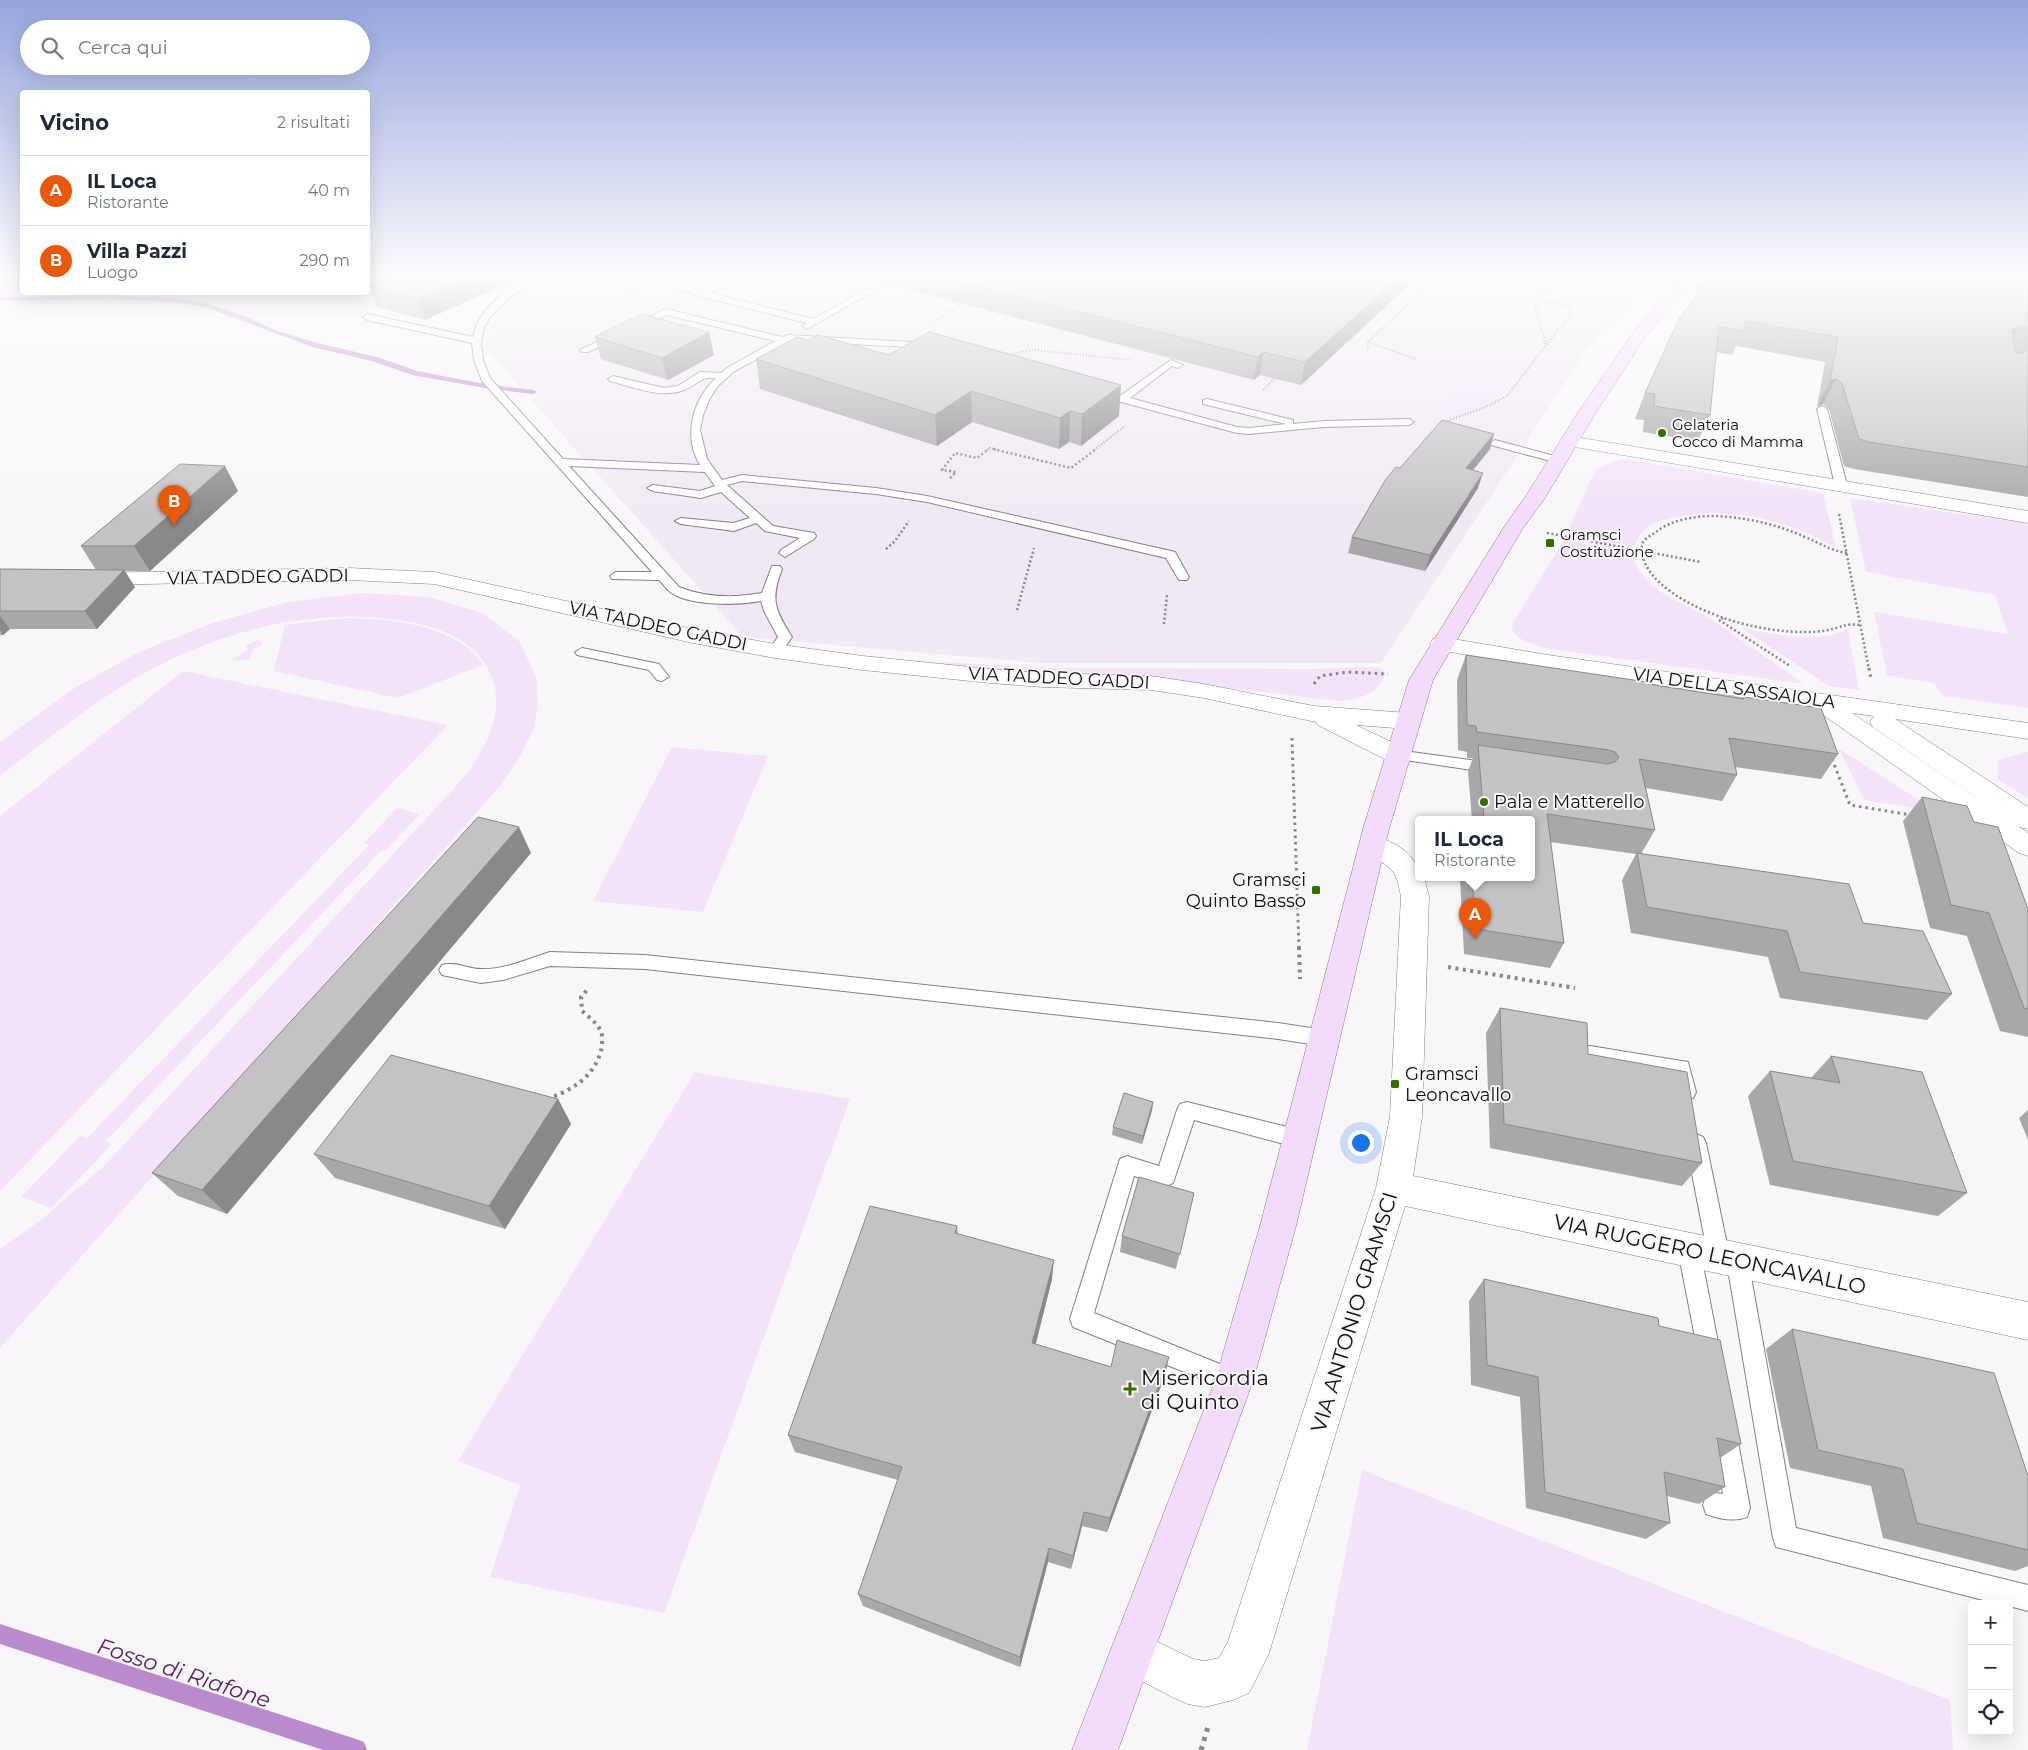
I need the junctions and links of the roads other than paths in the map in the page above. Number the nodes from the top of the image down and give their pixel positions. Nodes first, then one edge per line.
1 (477, 358) edge
2 (750, 358) edge
3 (1624, 358) edge
4 (1174, 364) edge
5 (723, 376) junction
6 (614, 379) dead end
7 (1086, 389) edge
8 (1122, 399) junction
9 (1207, 402) dead end
10 (1822, 409) dead end
11 (1409, 422) dead end
12 (1301, 425) junction
13 (1569, 441) junction
14 (1494, 443) edge
15 (1558, 460) junction
16 (560, 462) junction
17 (708, 469) junction
18 (1837, 484) junction
19 (722, 486) junction
20 (653, 488) dead end
21 (2028, 517) edge
22 (757, 519) junction
23 (682, 521) dead end
24 (785, 553) dead end
25 (776, 569) dead end
26 (616, 576) dead end
27 (662, 576) junction
28 (1183, 577) dead end
29 (71, 580) edge
30 (767, 596) junction
31 (1441, 644) junction
32 (775, 651) junction
33 (582, 652) dead end
34 (662, 678) dead end
35 (1824, 701) junction
36 (1870, 708) junction
37 (1307, 712) junction
38 (1408, 721) junction
39 (2028, 731) edge
40 (1397, 755) junction
41 (1511, 770) edge
42 (2028, 820) edge
43 (1373, 845) junction
44 (2028, 846) edge
45 (448, 970) dead end
46 (1313, 1037) junction
47 (1590, 1054) edge
48 (1299, 1139) junction
49 (1393, 1188) junction
50 (1715, 1255) junction
51 (2028, 1321) edge
52 (1713, 1374) edge
53 (1234, 1381) junction
54 (1720, 1412) edge
55 (1715, 1504) edge
56 (2028, 1598) edge
57 (1133, 1652) junction
58 (1095, 1750) edge

1 - 16 lane
2 - 5 lane
3 - 13 main road
4 - 8 lane
5 - 6 lane
5 - 17 lane
7 - 8 lane
8 - 12 lane
9 - 12 lane
10 - 18 lane
11 - 12 lane
13 - 15 main road
13 - 18 street
14 - 15 lane
15 - 31 main road
16 - 17 lane
16 - 27 lane
17 - 19 lane
18 - 21 street
19 - 20 lane
19 - 22 lane
19 - 28 lane
22 - 23 lane
22 - 24 lane
25 - 30 lane
26 - 27 lane
27 - 30 lane
29 - 32 street, VIA TADDEO GADDI
30 - 32 lane
31 - 35 street, VIA DELLA SASSAIOLA
31 - 38 main road
32 - 37 street, VIA TADDEO GADDI
33 - 34 lane
35 - 36 street, VIA DELLA SASSAIOLA
35 - 44 street
36 - 39 street, VIA DELLA SASSAIOLA
36 - 42 street
37 - 38 street, VIA TADDEO GADDI
37 - 40 street, VIA TADDEO GADDI
38 - 40 main road
40 - 41 lane
40 - 43 main road
43 - 46 main road
43 - 49 street, VIA ANTONIO GRAMSCI
45 - 46 lane
46 - 48 main road
47 - 50 lane
48 - 53 main road
48 - 53 lane
49 - 50 street, VIA RUGGERO LEONCAVALLO
49 - 57 street, VIA ANTONIO GRAMSCI
50 - 51 street, VIA RUGGERO LEONCAVALLO
50 - 52 lane
50 - 56 lane
53 - 57 main road
54 - 55 lane
57 - 58 main road

